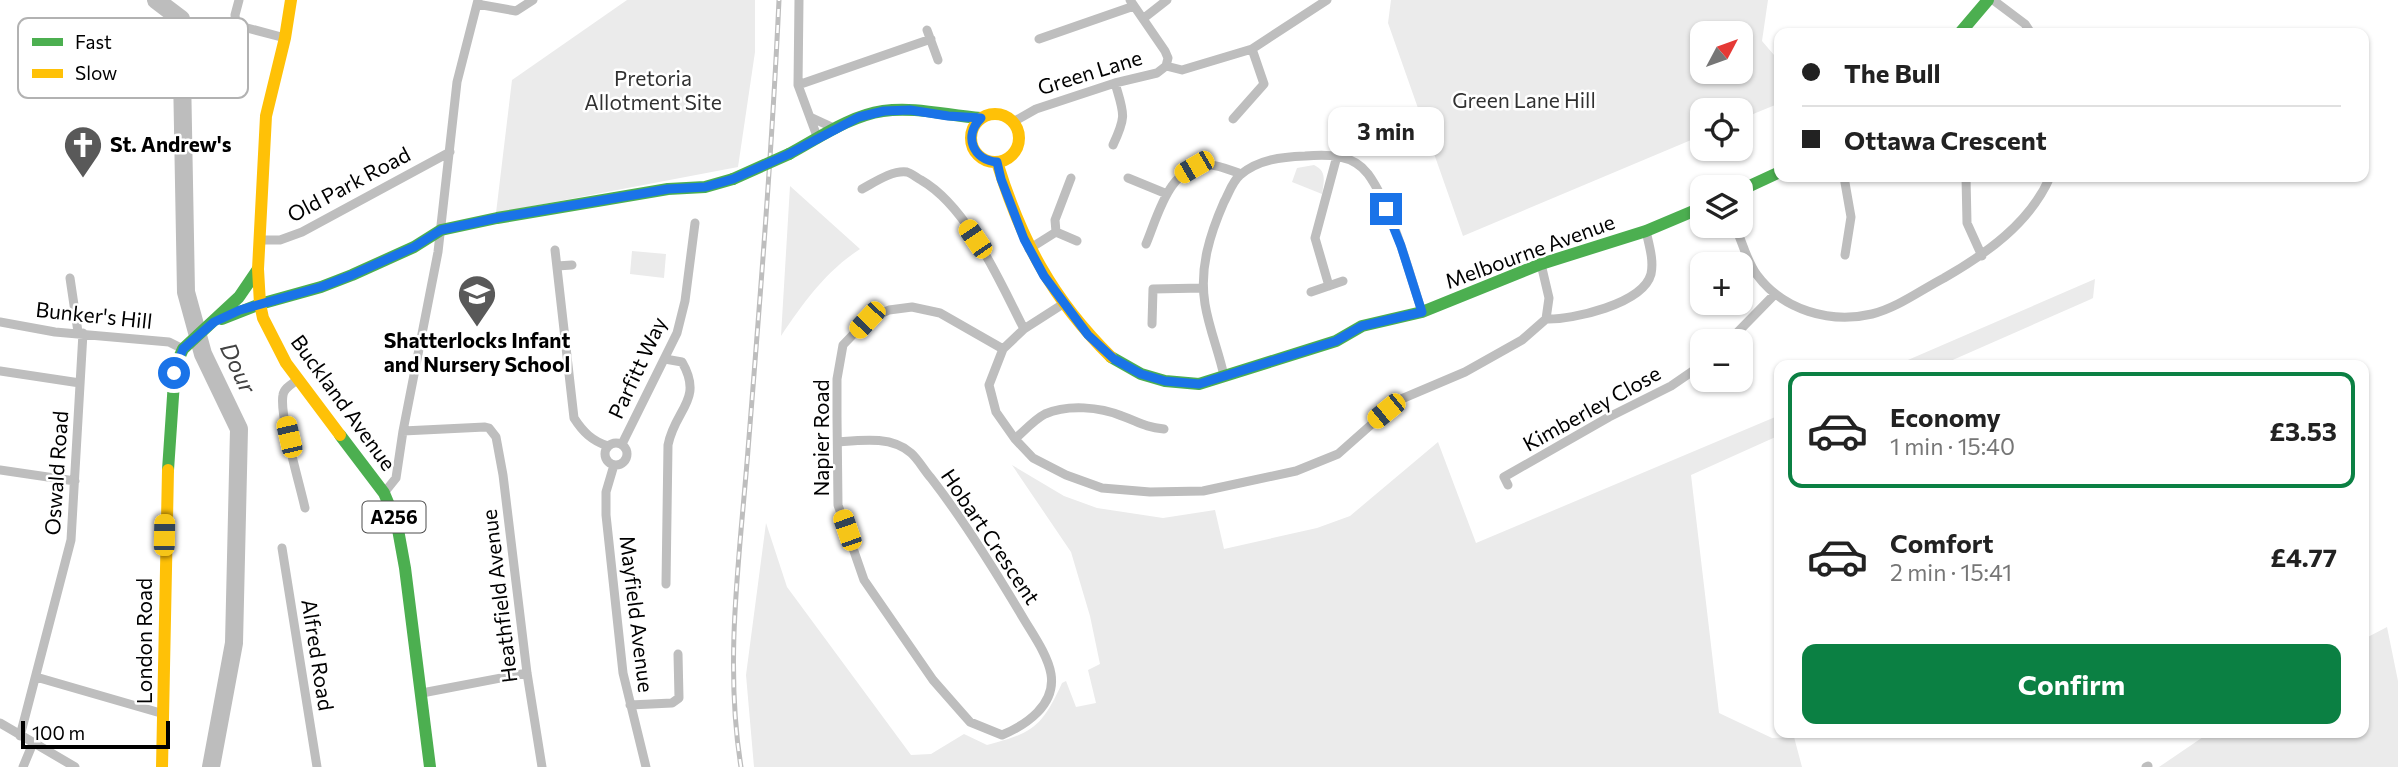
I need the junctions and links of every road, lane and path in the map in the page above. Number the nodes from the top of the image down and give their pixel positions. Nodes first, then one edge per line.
1 (239, 0) edge
2 (290, 0) edge
3 (533, 0) edge
4 (799, 0) edge
5 (1167, 0) edge
6 (1327, 0) edge
7 (1990, 0) edge
8 (478, 2) edge
9 (1132, 3) edge
10 (235, 18) edge
11 (1144, 18) junction
12 (248, 28) edge
13 (1965, 28) edge
14 (2028, 28) edge
15 (285, 38) junction
16 (1039, 39) dead end
17 (1252, 49) junction
18 (938, 60) dead end
19 (1166, 66) junction
20 (1115, 83) junction
21 (798, 85) junction
22 (948, 116) junction
23 (810, 117) junction
24 (981, 118) junction
25 (1233, 119) dead end
26 (1013, 122) junction
27 (836, 129) junction
28 (972, 133) junction
29 (818, 139) junction
30 (1113, 145) dead end
31 (450, 152) junction
32 (1336, 156) junction
33 (997, 162) junction
34 (1241, 174) junction
35 (1774, 175) edge
36 (1128, 177) dead end
37 (1071, 178) dead end
38 (1845, 182) edge
39 (1966, 182) edge
40 (2048, 182) edge
41 (1753, 184) edge
42 (862, 189) dead end
43 (1167, 194) junction
44 (1690, 212) edge
45 (695, 223) dead end
46 (441, 230) junction
47 (1646, 231) junction
48 (1056, 232) junction
49 (1740, 238) edge
50 (260, 240) junction
51 (1077, 241) dead end
52 (1146, 244) dead end
53 (1029, 248) junction
54 (555, 250) dead end
55 (1845, 255) dead end
56 (1982, 256) junction
57 (1541, 264) junction
58 (572, 265) dead end
59 (557, 267) junction
60 (258, 269) junction
61 (70, 278) dead end
62 (1343, 281) dead end
63 (1329, 286) junction
64 (1203, 288) junction
65 (85, 289) dead end
66 (72, 291) junction
67 (1311, 292) dead end
68 (1775, 294) junction
69 (260, 304) junction
70 (1063, 304) junction
71 (1422, 312) junction
72 (1546, 319) junction
73 (0, 322) edge
74 (214, 322) junction
75 (1152, 324) dead end
76 (1024, 329) junction
77 (1741, 329) edge
78 (80, 332) junction
79 (187, 345) junction
80 (1003, 349) junction
81 (665, 359) junction
82 (0, 372) edge
83 (1690, 373) edge
84 (1224, 376) junction
85 (297, 380) junction
86 (80, 383) junction
87 (1164, 429) dead end
88 (403, 431) junction
89 (1015, 439) junction
90 (839, 442) junction
91 (622, 444) junction
92 (608, 446) junction
93 (614, 465) junction
94 (0, 471) edge
95 (75, 481) junction
96 (1508, 485) dead end
97 (384, 494) junction
98 (305, 508) dead end
99 (282, 548) dead end
100 (666, 584) dead end
101 (678, 654) dead end
102 (527, 673) junction
103 (36, 677) junction
104 (422, 693) junction
105 (630, 705) junction
106 (1039, 712) joint
107 (164, 713) junction
108 (0, 723) edge
109 (20, 736) junction
110 (33, 743) junction
111 (23, 767) edge
112 (75, 767) edge
113 (162, 767) edge
114 (317, 767) edge
115 (430, 767) edge
116 (542, 767) edge
117 (646, 767) edge

1 - 10 street
2 - 15 street, A256
3 - 8 street
4 - 21 street
5 - 11 street
6 - 17 street, Green Lane
7 - 13 street
7 - 14 street
8 - 31 street
9 - 11 street
9 - 16 street
11 - 19 street
12 - 15 street
15 - 50 street, A256
17 - 19 street, Green Lane
17 - 25 street
18 - 21 street
19 - 20 street, Green Lane
20 - 26 street, Green Lane
20 - 30 street
21 - 23 street
22 - 24 street
22 - 27 street
22 - 28 street
23 - 27 street
23 - 29 street
24 - 26 street
24 - 28 street
26 - 33 street
27 - 29 street
28 - 33 street
29 - 46 street, bridge
31 - 46 street
31 - 50 street, Old Park Road
32 - 34 street
32 - 63 street
32 - 71 street
33 - 53 street, Melbourne Avenue
34 - 43 street
34 - 64 street
35 - 41 street
36 - 43 street
37 - 48 street
38 - 55 street
39 - 56 street
40 - 56 street
42 - 76 street
43 - 52 street
44 - 47 street, Melbourne Avenue
45 - 81 street, Parfitt Way
46 - 69 street
46 - 88 street
47 - 57 street, Melbourne Avenue
47 - 72 street
48 - 51 street
48 - 53 street
49 - 68 street
50 - 60 street, A256
53 - 70 street, Melbourne Avenue
54 - 59 street
56 - 68 street
57 - 71 street, Melbourne Avenue
57 - 72 street
58 - 59 street
59 - 92 street
60 - 69 street, Buckland Avenue / A256
60 - 74 street
61 - 66 street, Oswald Road
62 - 63 street
63 - 67 street
64 - 75 street
64 - 84 street
65 - 66 street
66 - 78 street, Oswald Road
68 - 77 street
69 - 74 street
69 - 85 street, Buckland Avenue / A256
70 - 76 street
70 - 84 street, Melbourne Avenue
71 - 84 street, Melbourne Avenue
72 - 89 street
73 - 78 street, Bunker's Hill
74 - 79 street
76 - 80 street
78 - 79 street, Bunker's Hill
78 - 86 street, Oswald Road
79 - 107 street, London Road
80 - 89 street
80 - 90 street, Napier Road
81 - 91 street, Parfitt Way
81 - 100 street
82 - 86 street
83 - 96 street, Kimberley Close
85 - 97 street, Buckland Avenue / A256
85 - 98 street
86 - 95 street, Oswald Road
87 - 89 street
88 - 97 street
88 - 102 street, Heathfield Avenue
90 - 106 street, Hobart Crescent
90 - 106 street, Napier Road
91 - 92 street
91 - 93 street, Mayfield Avenue
92 - 93 street
93 - 105 street, Mayfield Avenue
94 - 95 street
95 - 103 street, Oswald Road
97 - 104 street, Buckland Avenue / A256
99 - 114 street, Alfred Road
101 - 105 street
102 - 104 street
102 - 116 street, Heathfield Avenue
103 - 107 street
103 - 109 street, Oswald Road
104 - 115 street, Buckland Avenue / A256
105 - 117 street, Mayfield Avenue
107 - 113 street, London Road
108 - 109 street
109 - 110 street
110 - 111 street
110 - 112 street

